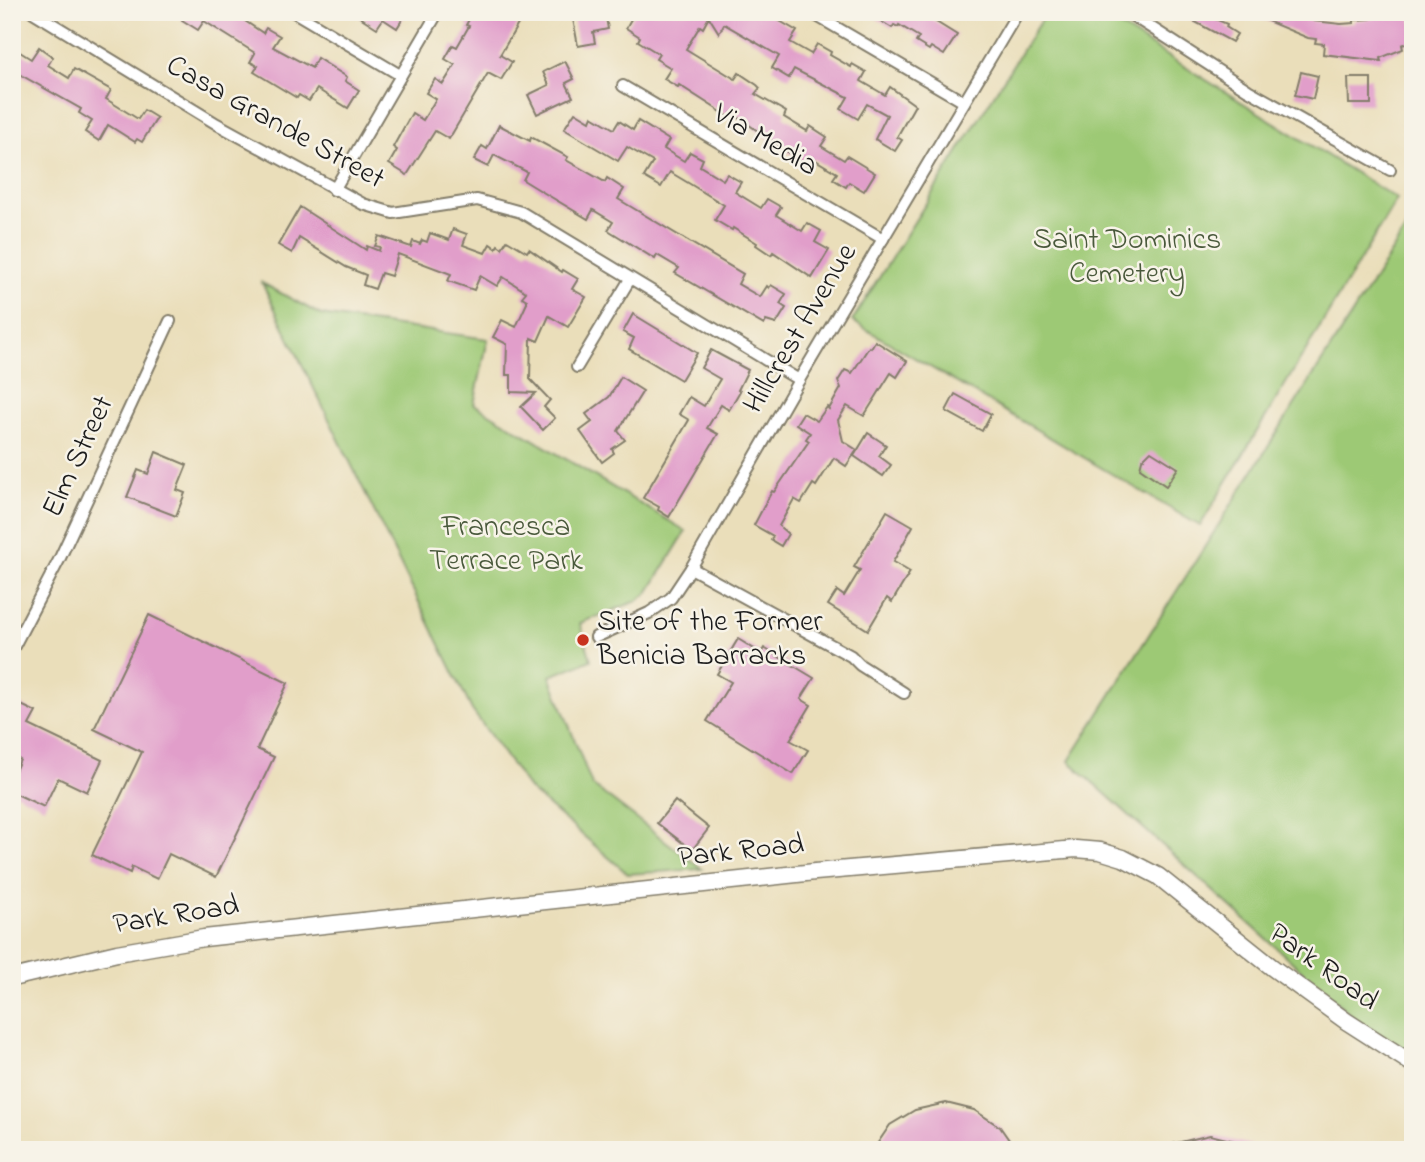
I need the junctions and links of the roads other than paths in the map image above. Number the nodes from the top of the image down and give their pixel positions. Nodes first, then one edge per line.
1 (33, 12) edge
2 (294, 12) edge
3 (438, 12) edge
4 (810, 12) edge
5 (1018, 12) edge
6 (1127, 12) edge
7 (400, 75) junction
8 (623, 86) dead end
9 (964, 102) junction
10 (1390, 170) dead end
11 (334, 190) junction
12 (883, 239) junction
13 (630, 279) junction
14 (170, 321) dead end
15 (578, 368) dead end
16 (799, 380) junction
17 (691, 568) junction
18 (596, 637) dead end
19 (12, 650) edge
20 (904, 694) dead end
21 (12, 978) edge
22 (1413, 1064) edge

1 - 11 street, Casa Grande Street
2 - 7 street
3 - 7 street
4 - 9 street
5 - 9 street, Hillcrest Avenue
6 - 10 street
7 - 11 street
8 - 12 street, Via Media
9 - 12 street, Hillcrest Avenue
11 - 13 street, Casa Grande Street
12 - 16 street, Hillcrest Avenue
13 - 15 street
13 - 16 street, Casa Grande Street
14 - 19 street, Elm Street
16 - 17 street, Hillcrest Avenue
17 - 18 street, Hillcrest Avenue
17 - 20 street
21 - 22 street, Park Road

